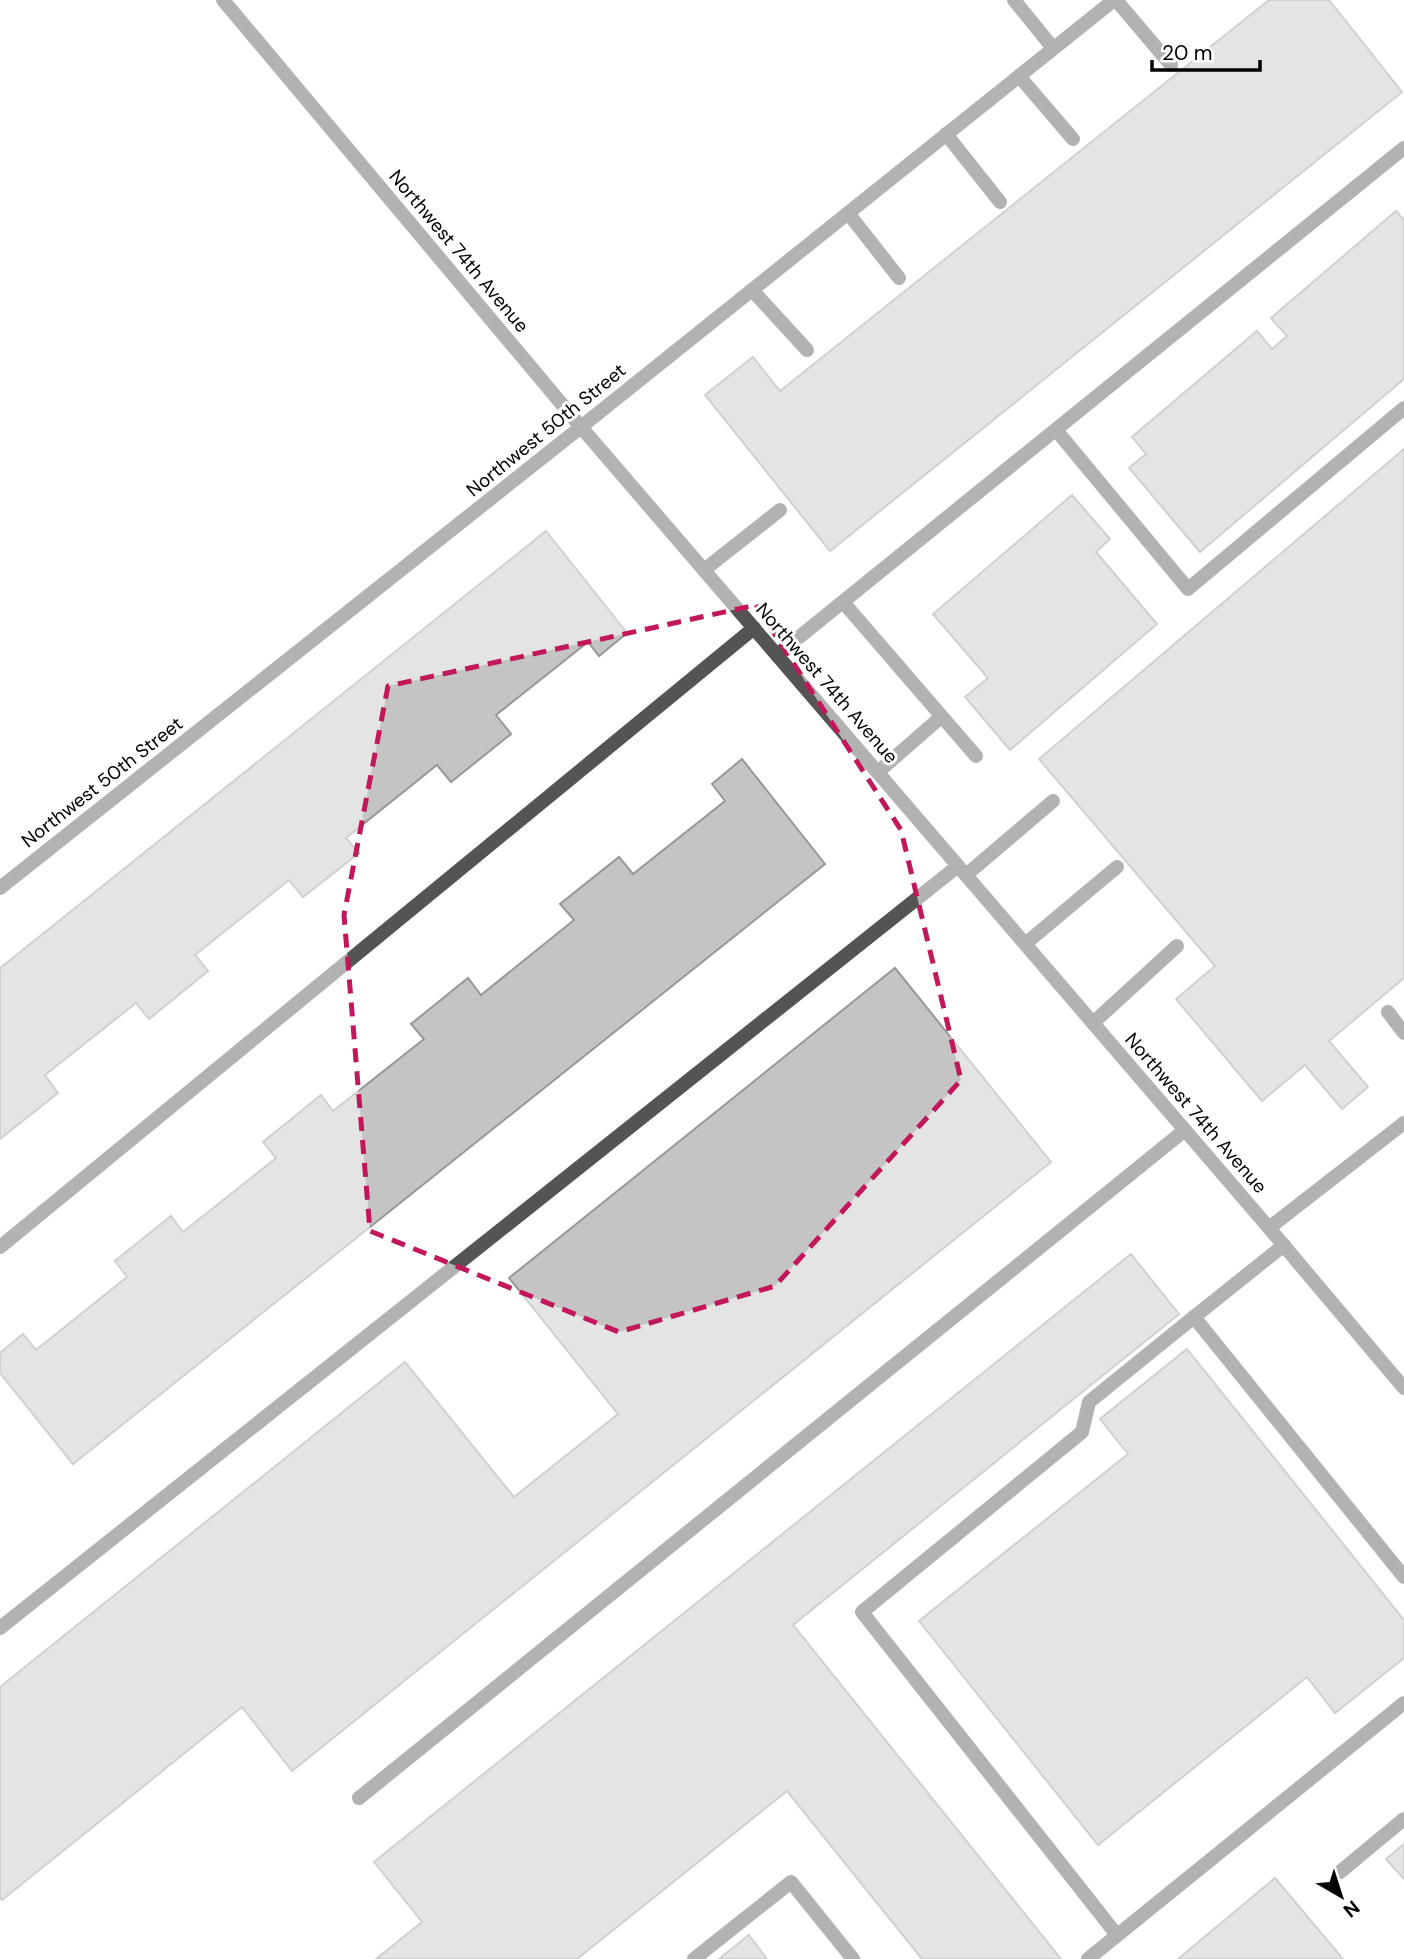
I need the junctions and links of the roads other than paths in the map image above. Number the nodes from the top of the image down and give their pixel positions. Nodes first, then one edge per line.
1 (223, 0) edge
2 (1014, 0) edge
3 (1115, 0) edge
4 (1053, 48) junction
5 (1171, 65) dead end
6 (1019, 76) junction
7 (946, 134) junction
8 (1073, 139) dead end
9 (1404, 148) edge
10 (1000, 202) dead end
11 (848, 213) junction
12 (899, 278) dead end
13 (752, 290) junction
14 (807, 350) dead end
15 (1404, 408) edge
16 (581, 427) junction
17 (1056, 430) junction
18 (780, 510) dead end
19 (704, 570) junction
20 (843, 602) junction
21 (754, 628) junction
22 (777, 655) junction
23 (941, 717) junction
24 (976, 756) dead end
25 (878, 772) junction
26 (1053, 801) dead end
27 (1118, 867) dead end
28 (962, 870) junction
29 (0, 888) edge
30 (1025, 944) junction
31 (1177, 946) dead end
32 (1388, 1012) dead end
33 (1093, 1023) junction
34 (1404, 1032) edge
35 (1404, 1123) edge
36 (1185, 1130) junction
37 (1269, 1228) junction
38 (1284, 1245) junction
39 (0, 1247) edge
40 (1194, 1317) junction
41 (1404, 1388) edge
42 (1404, 1577) edge
43 (0, 1628) edge
44 (1404, 1703) edge
45 (359, 1798) dead end
46 (1404, 1819) edge
47 (1340, 1872) dead end
48 (1117, 1935) junction
49 (694, 1959) edge
50 (853, 1959) edge
51 (1088, 1959) edge

1 - 16 street, Northwest 74th Avenue
2 - 4 street
3 - 4 street, Northwest 50th Street
3 - 5 street
4 - 6 street, Northwest 50th Street
6 - 7 street, Northwest 50th Street
6 - 8 street
7 - 10 street
7 - 11 street, Northwest 50th Street
9 - 17 street
11 - 12 street
11 - 13 street, Northwest 50th Street
13 - 14 street
13 - 16 street, Northwest 50th Street
15 - 17 street
16 - 19 street, Northwest 74th Avenue
16 - 29 street, Northwest 50th Street
17 - 20 street
18 - 19 street
19 - 21 street, Northwest 74th Avenue
20 - 22 street
20 - 23 street
21 - 22 street, Northwest 74th Avenue
21 - 39 street
22 - 25 street, Northwest 74th Avenue
23 - 24 street
23 - 25 street
25 - 28 street, Northwest 74th Avenue
26 - 28 street
27 - 30 street
28 - 30 street, Northwest 74th Avenue
28 - 43 street
30 - 33 street, Northwest 74th Avenue
31 - 33 street
32 - 34 street
33 - 36 street, Northwest 74th Avenue
35 - 37 street
36 - 37 street, Northwest 74th Avenue
36 - 45 street
37 - 38 street, Northwest 74th Avenue
38 - 40 street
38 - 41 street, Northwest 74th Avenue
40 - 42 street
40 - 48 street
44 - 48 street
46 - 47 street
48 - 51 street
49 - 50 street

